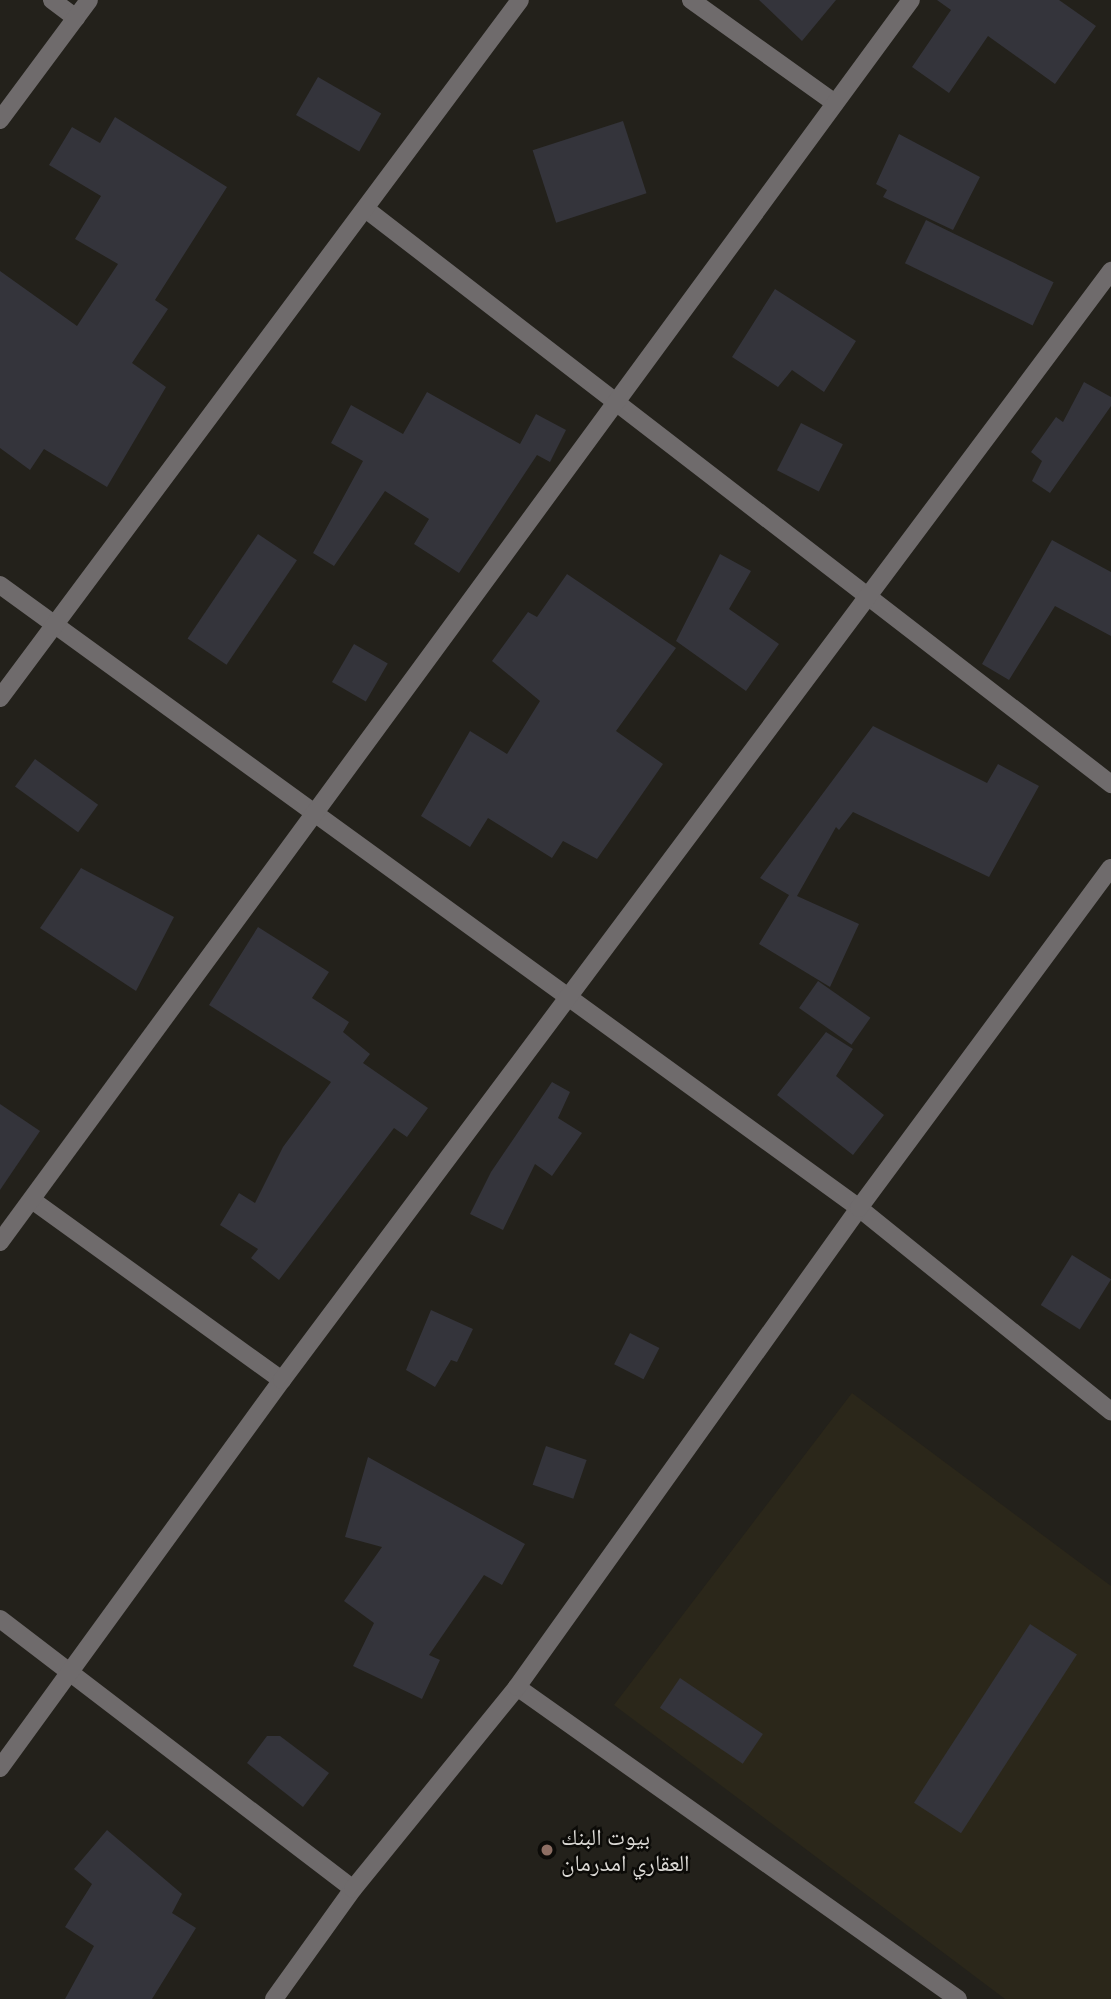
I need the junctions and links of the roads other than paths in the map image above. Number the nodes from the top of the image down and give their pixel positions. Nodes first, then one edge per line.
1 (52, 0) edge
2 (89, 0) edge
3 (520, 0) edge
4 (691, 0) edge
5 (911, 0) edge
6 (76, 18) junction
7 (835, 103) junction
8 (0, 120) edge
9 (367, 210) junction
10 (1111, 271) edge
11 (619, 402) junction
12 (0, 585) edge
13 (873, 595) junction
14 (53, 626) junction
15 (0, 698) edge
16 (1111, 784) edge
17 (315, 811) junction
18 (1111, 868) edge
19 (568, 1000) junction
20 (32, 1200) junction
21 (859, 1208) junction
22 (0, 1242) edge
23 (282, 1380) junction
24 (1111, 1411) edge
25 (0, 1619) edge
26 (69, 1674) junction
27 (517, 1688) junction
28 (0, 1768) edge
29 (353, 1889) junction
30 (274, 1999) edge
31 (958, 1999) edge

1 - 6 street
2 - 6 street
3 - 9 street
4 - 7 street
5 - 7 street
6 - 8 street
7 - 11 street
9 - 11 street
9 - 14 street
10 - 13 street
11 - 13 street
11 - 17 street
12 - 14 street
13 - 16 street
13 - 19 street
14 - 15 street
14 - 17 street
17 - 19 street
17 - 20 street
18 - 21 street
19 - 21 street
19 - 23 street
20 - 22 street
20 - 23 street
21 - 24 street
21 - 27 street
23 - 26 street
25 - 26 street
26 - 28 street
26 - 29 street
27 - 29 street
27 - 31 street
29 - 30 street

